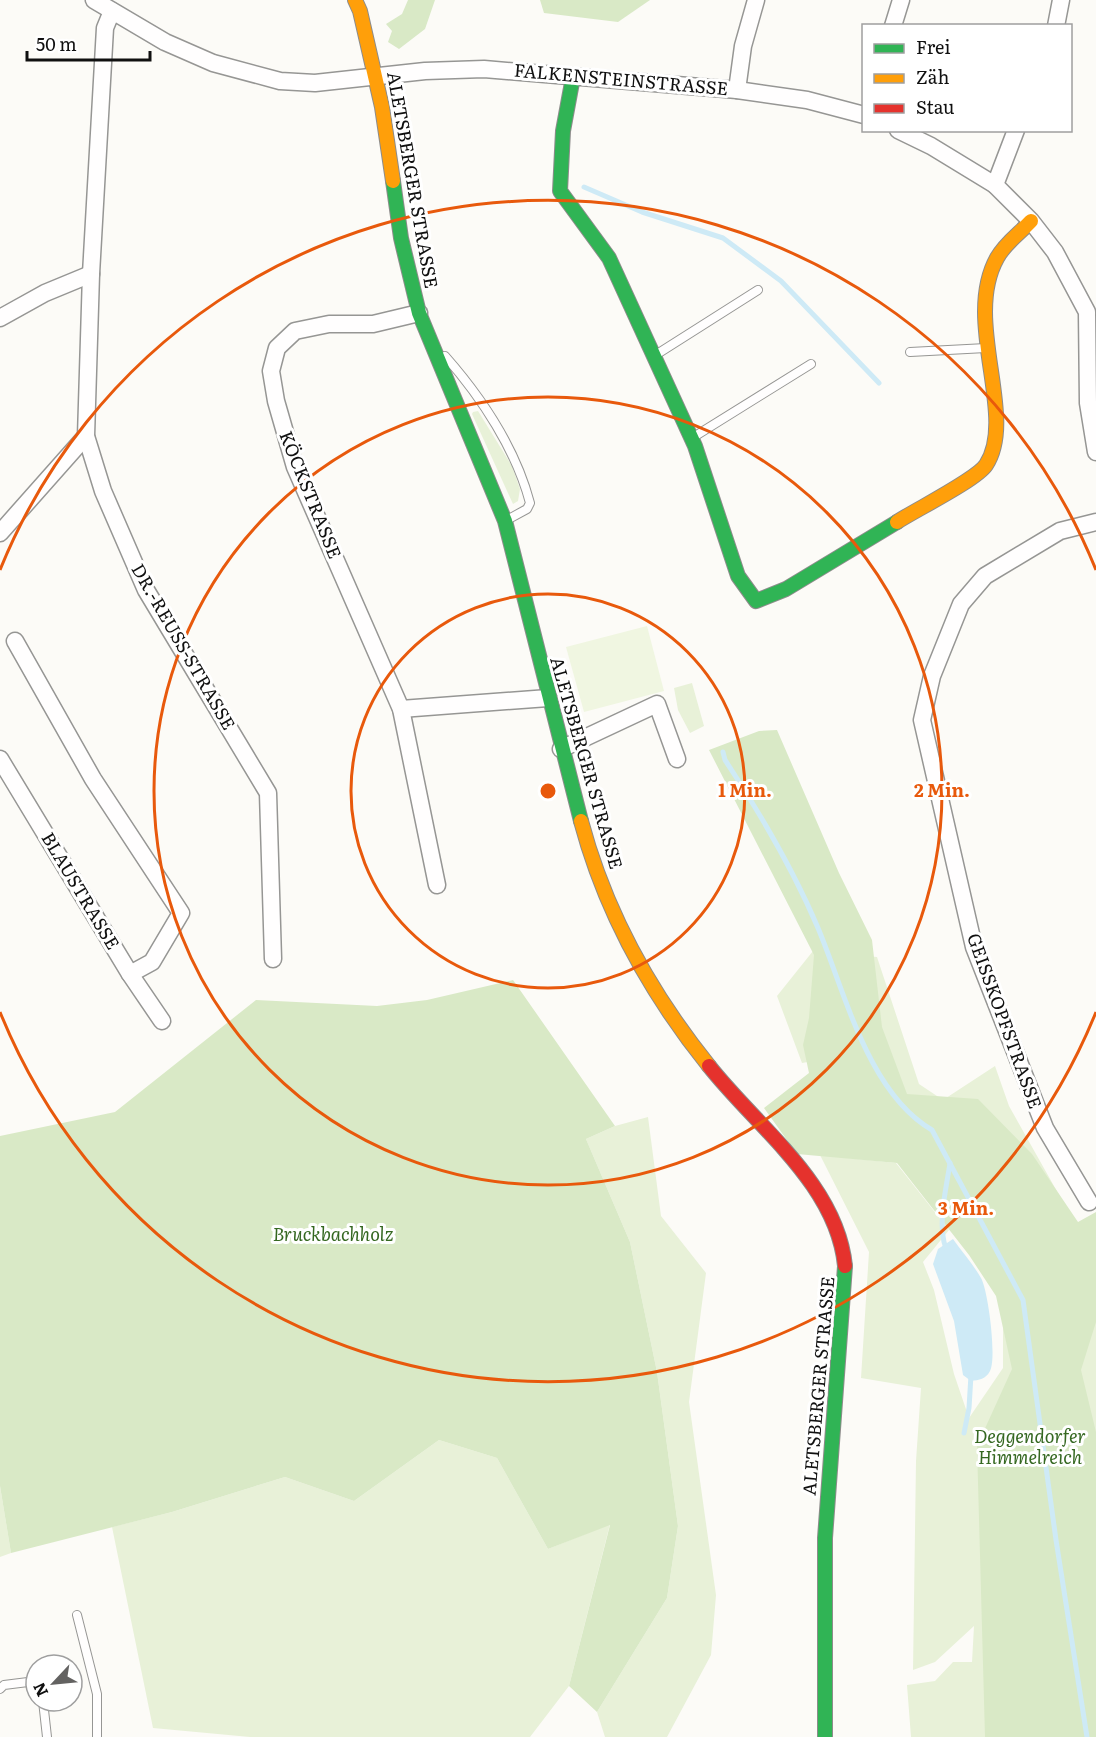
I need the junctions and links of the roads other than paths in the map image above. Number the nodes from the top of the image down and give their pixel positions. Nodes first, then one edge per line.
1 (94, 0) edge
2 (355, 0) edge
3 (756, 0) edge
4 (901, 0) edge
5 (1061, 0) edge
6 (112, 11) junction
7 (894, 24) edge
8 (1056, 24) edge
9 (573, 77) junction
10 (376, 78) junction
11 (737, 90) junction
12 (862, 114) edge
13 (902, 132) edge
14 (1015, 132) edge
15 (995, 185) junction
16 (1030, 221) junction
17 (91, 274) junction
18 (758, 291) dead end
19 (1091, 308) edge
20 (418, 313) junction
21 (0, 318) edge
22 (430, 339) junction
23 (987, 348) junction
24 (910, 352) dead end
25 (654, 356) junction
26 (811, 364) dead end
27 (86, 436) junction
28 (691, 438) junction
29 (1096, 452) edge
30 (505, 521) junction
31 (1096, 522) edge
32 (0, 533) edge
33 (15, 641) dead end
34 (548, 698) junction
35 (400, 709) junction
36 (561, 749) junction
37 (0, 759) edge
38 (677, 759) dead end
39 (437, 885) dead end
40 (273, 959) dead end
41 (130, 974) junction
42 (162, 1021) dead end
43 (1089, 1202) dead end
44 (77, 1615) dead end
45 (24, 1682) edge
46 (0, 1689) edge
47 (45, 1713) edge
48 (48, 1737) edge
49 (97, 1737) edge
50 (825, 1737) edge

1 - 6 street, FALKENSTEINSTRASSE
2 - 10 street, ALETSBERGER STRASSE
3 - 11 street
4 - 7 street
5 - 8 street
6 - 10 street, FALKENSTEINSTRASSE
6 - 17 street, DR.-REUSS-STRASSE
9 - 10 street, FALKENSTEINSTRASSE
9 - 11 street, FALKENSTEINSTRASSE
9 - 25 street
10 - 20 street, ALETSBERGER STRASSE
11 - 12 street, FALKENSTEINSTRASSE
13 - 15 street
14 - 15 street
15 - 16 street
16 - 19 street
16 - 23 street
17 - 21 street
17 - 27 street, DR.-REUSS-STRASSE
18 - 25 lane
19 - 29 street
20 - 22 street, ALETSBERGER STRASSE
20 - 35 street, KÖCKSTRASSE
22 - 30 street, ALETSBERGER STRASSE
22 - 30 lane
23 - 24 lane
23 - 28 street
25 - 28 street
26 - 28 lane
27 - 32 street
27 - 40 street, DR.-REUSS-STRASSE
30 - 34 street, ALETSBERGER STRASSE
31 - 43 street, GEISSKOPFSTRASSE
33 - 41 street
34 - 35 street
34 - 36 street, ALETSBERGER STRASSE
35 - 39 street, KÖCKSTRASSE
36 - 38 street
36 - 50 street, ALETSBERGER STRASSE
37 - 41 street, BLAUSTRASSE
41 - 42 street, BLAUSTRASSE
44 - 49 lane
45 - 46 lane
47 - 48 lane

